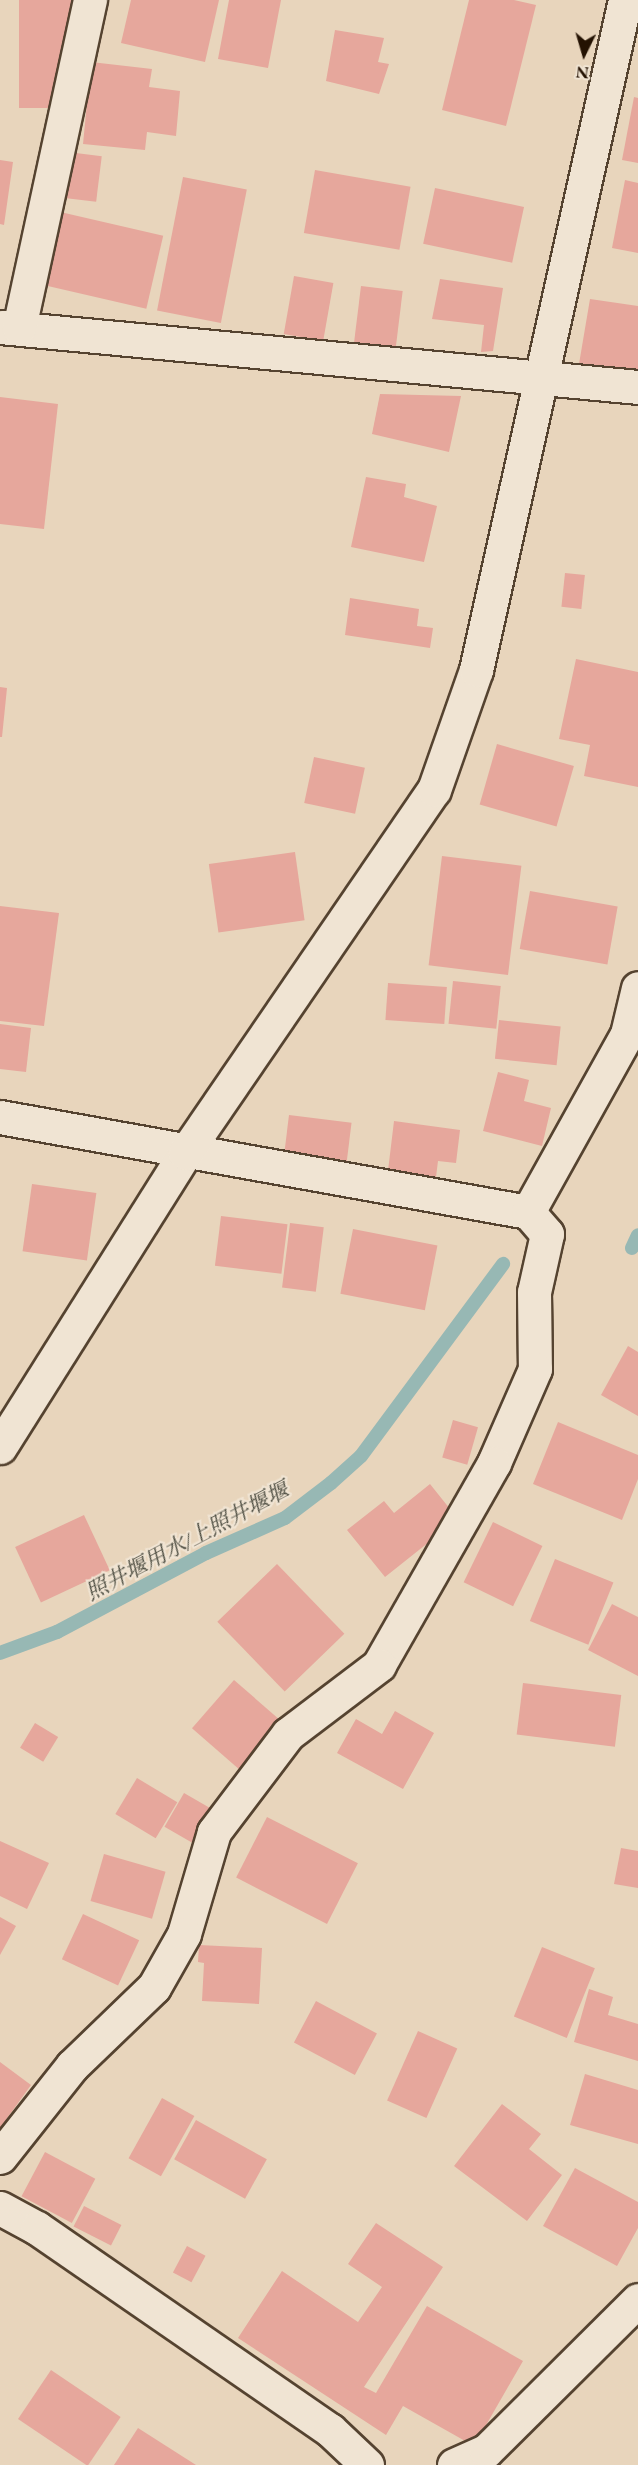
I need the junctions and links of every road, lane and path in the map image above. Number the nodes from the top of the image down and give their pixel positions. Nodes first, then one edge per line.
1 (90, 0) edge
2 (625, 0) edge
3 (10, 328) edge
4 (539, 377) junction
5 (638, 387) edge
6 (638, 988) edge
7 (0, 1117) edge
8 (185, 1153) junction
9 (528, 1212) junction
10 (0, 1447) edge
11 (0, 2157) edge
12 (0, 2208) edge
13 (638, 2300) edge
14 (367, 2465) edge
15 (454, 2465) edge

1 - 3 street
2 - 4 street
3 - 4 street
4 - 5 street
4 - 8 street
6 - 9 street
7 - 8 street
8 - 9 street
8 - 10 street
9 - 11 street
12 - 14 street
13 - 15 street

